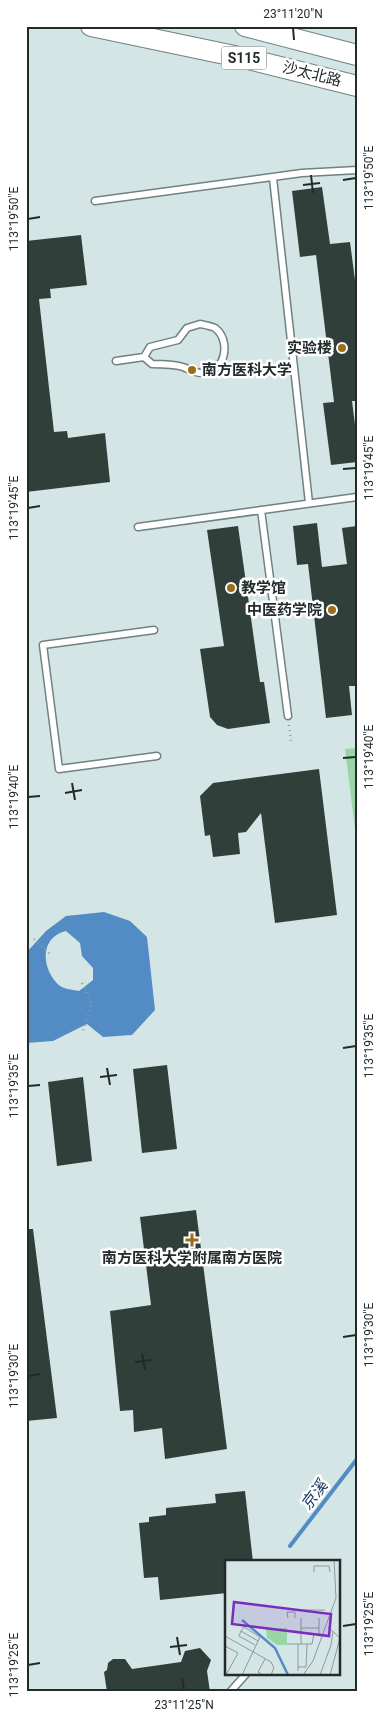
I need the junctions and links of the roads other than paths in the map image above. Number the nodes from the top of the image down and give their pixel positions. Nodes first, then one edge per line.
1 (91, 26) edge
2 (245, 26) edge
3 (130, 30) edge
4 (357, 55) edge
5 (357, 86) edge
6 (357, 170) edge
7 (273, 178) junction
8 (95, 201) dead end
9 (144, 357) junction
10 (116, 362) dead end
11 (357, 497) edge
12 (309, 504) junction
13 (261, 510) junction
14 (138, 526) dead end
15 (154, 630) dead end
16 (288, 716) road end
17 (157, 756) dead end
18 (244, 1676) edge
19 (230, 1692) edge

1 - 3 main road, 沙太北路 / S115
2 - 4 main road, 沙太北路 / S115
3 - 5 main road, 沙太北路 / S115
6 - 7 lane
7 - 8 lane
7 - 12 lane
9 - 9 lane
9 - 10 lane
11 - 12 lane
12 - 13 lane
13 - 14 lane
13 - 16 lane
15 - 17 lane
18 - 19 lane

